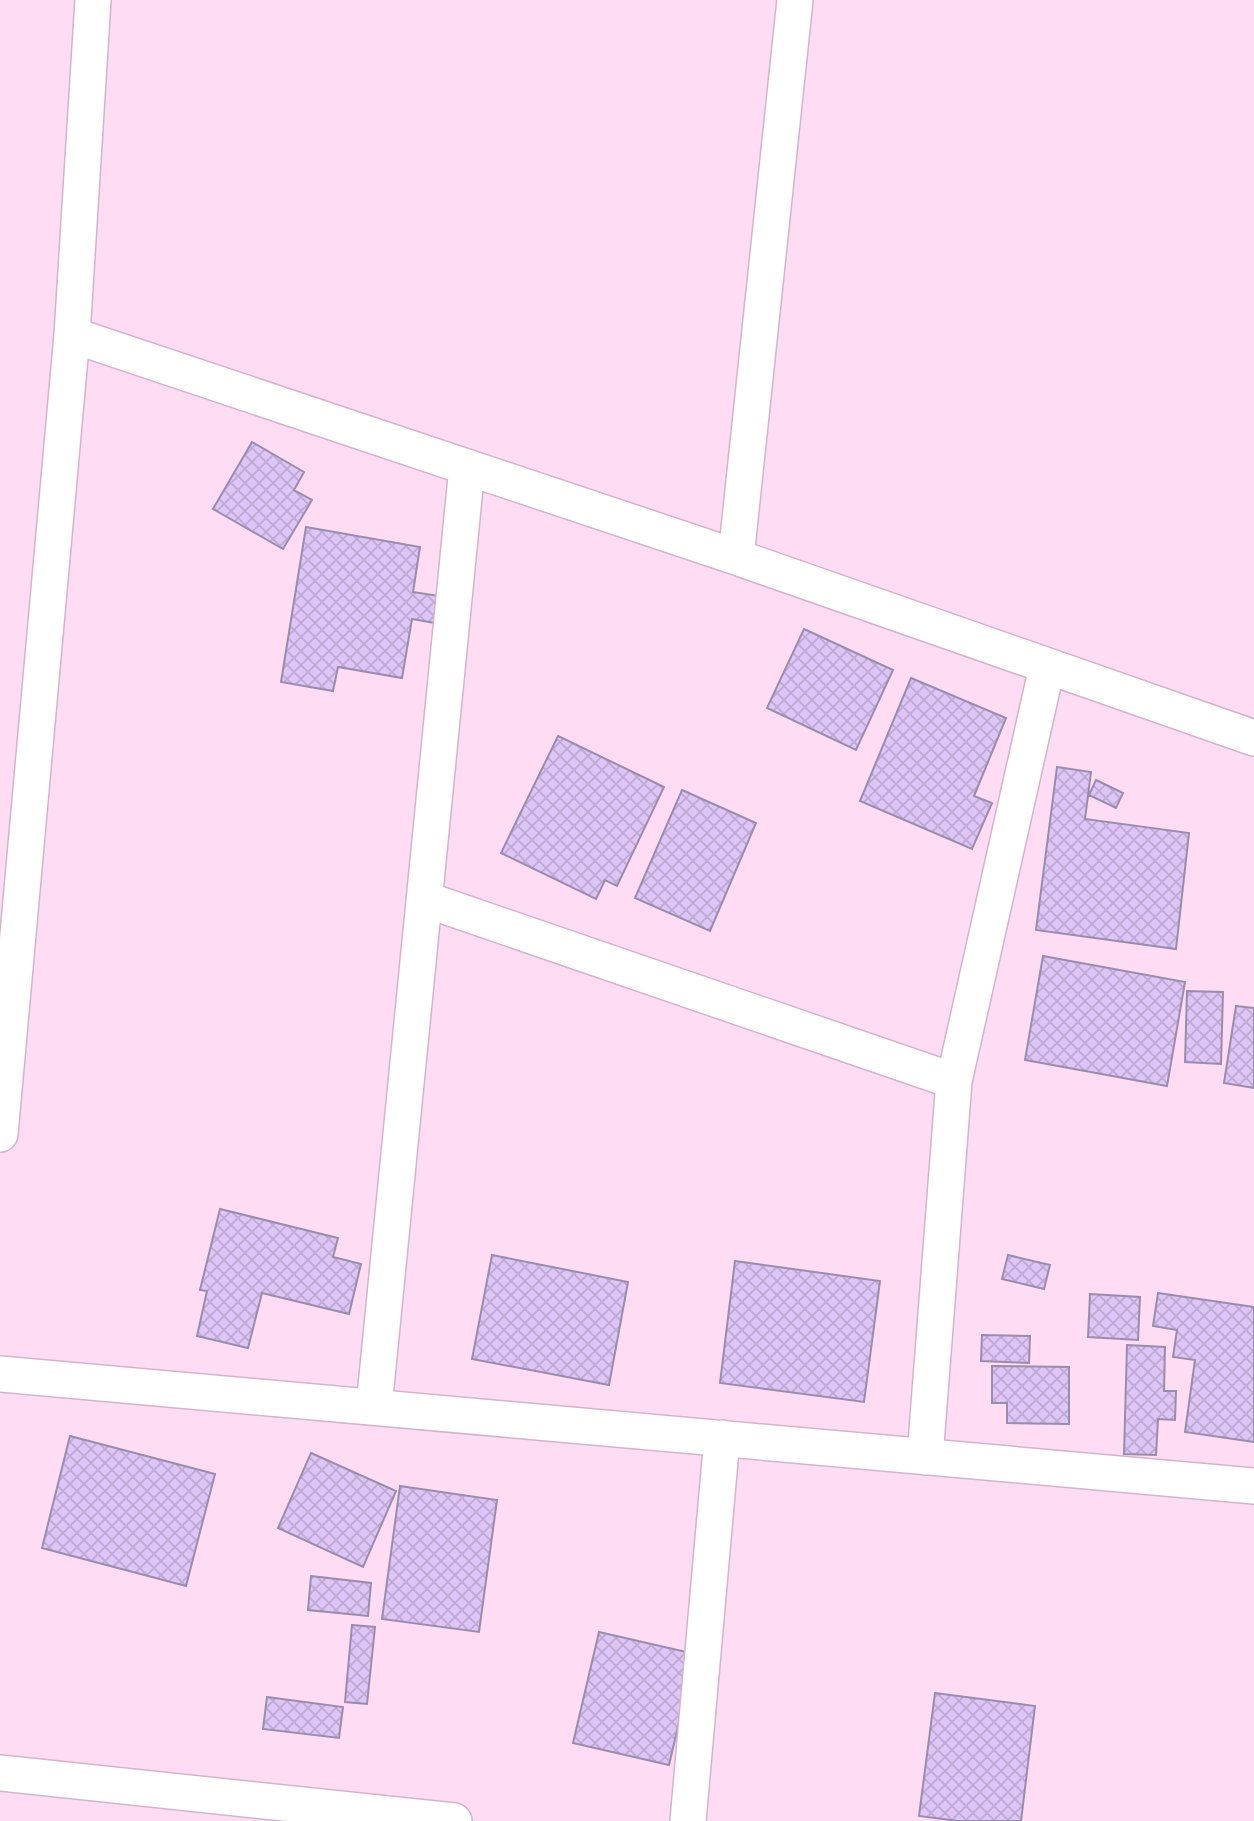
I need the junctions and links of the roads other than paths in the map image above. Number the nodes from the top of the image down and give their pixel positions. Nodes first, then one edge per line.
1 (93, 0) edge
2 (795, 0) edge
3 (72, 335) junction
4 (467, 467) junction
5 (736, 557) junction
6 (1047, 667) junction
7 (1254, 738) edge
8 (424, 899) junction
9 (954, 1081) junction
10 (0, 1133) edge
11 (0, 1374) edge
12 (374, 1407) junction
13 (722, 1438) junction
14 (925, 1457) junction
15 (1254, 1486) edge
16 (0, 1773) edge
17 (419, 1819) edge
18 (454, 1821) edge
19 (688, 1821) edge

1 - 3 street
2 - 5 street
3 - 4 street
3 - 10 street
4 - 5 street
4 - 8 street
5 - 6 street
6 - 7 street
6 - 9 street
8 - 9 street
8 - 12 street
9 - 14 street
11 - 12 street
12 - 13 street
13 - 14 street
13 - 19 street
14 - 15 street
16 - 17 street
17 - 18 street

